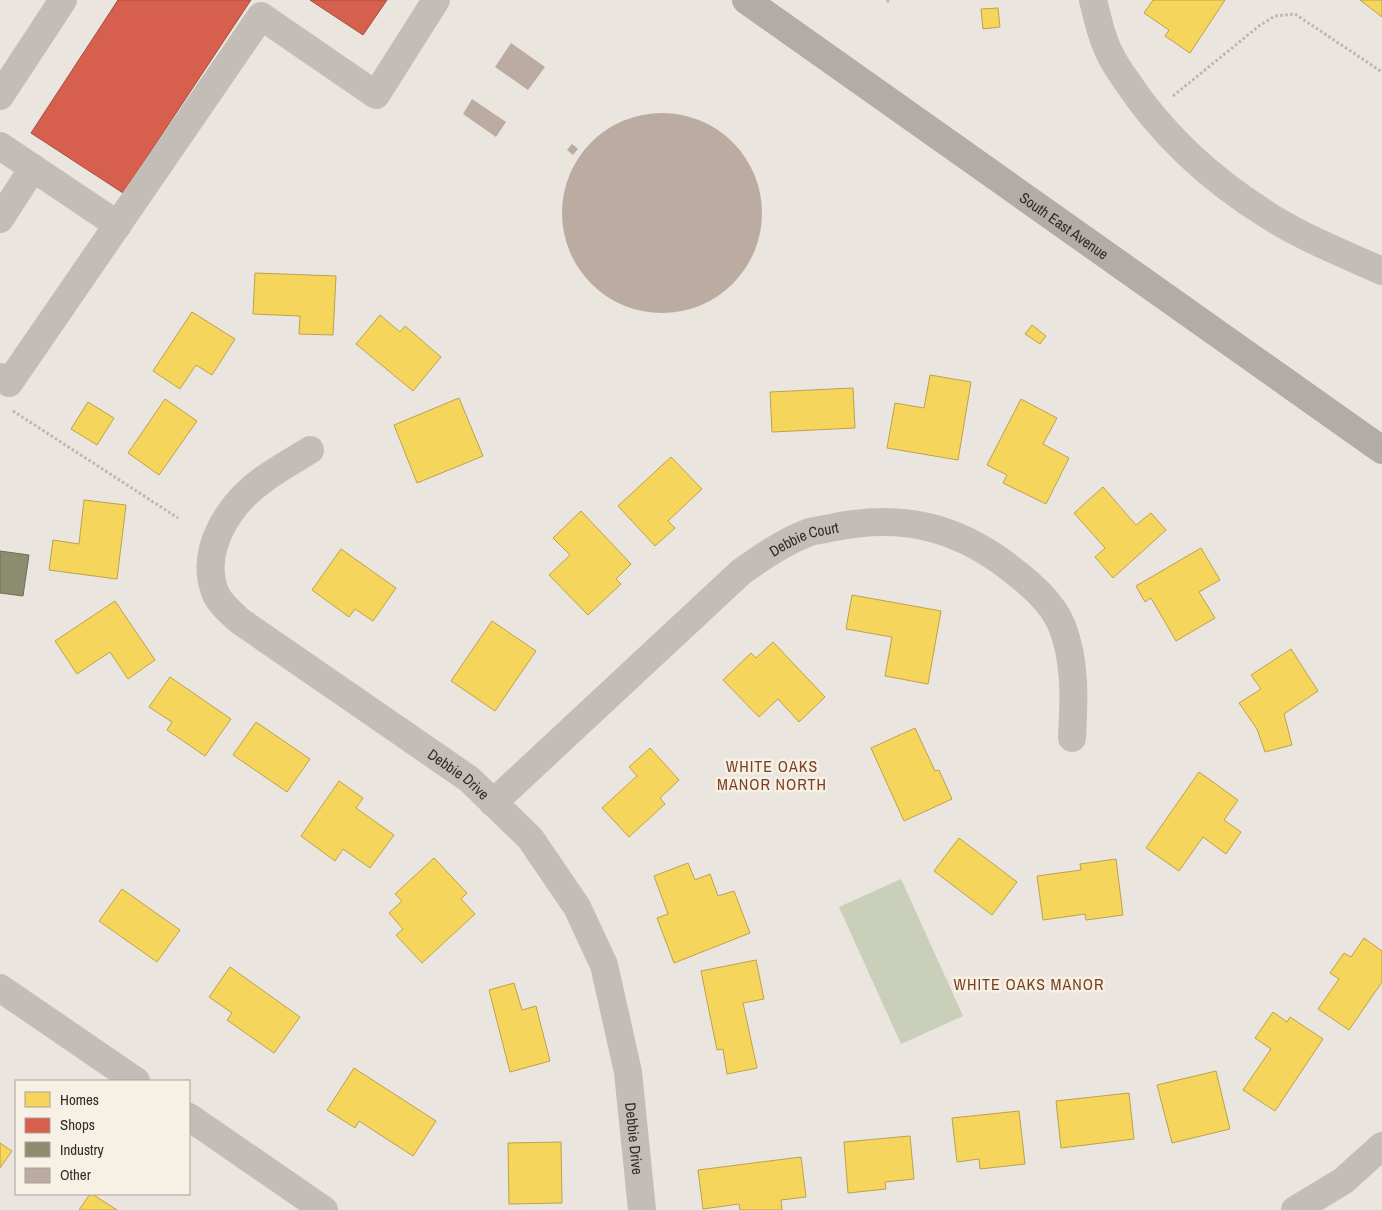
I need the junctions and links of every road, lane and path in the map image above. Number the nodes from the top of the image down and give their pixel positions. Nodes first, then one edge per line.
1 (63, 0) edge
2 (436, 0) edge
3 (746, 0) edge
4 (1093, 0) edge
5 (1382, 72) edge
6 (0, 96) edge
7 (1170, 98) dead end
8 (0, 146) edge
9 (33, 168) junction
10 (0, 219) edge
11 (118, 225) junction
12 (1382, 271) edge
13 (0, 377) edge
14 (8, 408) dead end
15 (310, 450) dead end
16 (1382, 450) edge
17 (178, 518) dead end
18 (1072, 738) dead end
19 (493, 803) junction
20 (0, 988) edge
21 (135, 1080) edge
22 (190, 1119) edge
23 (1382, 1146) edge
24 (324, 1210) edge
25 (642, 1210) edge
26 (1295, 1210) edge

1 - 6 street
2 - 11 street
3 - 16 main road, South East Avenue
4 - 12 street
5 - 7 path
8 - 9 street
9 - 10 street
9 - 11 street
11 - 13 street
14 - 17 path
15 - 19 street, Debbie Drive
18 - 19 street, Debbie Court
19 - 25 street, Debbie Drive
20 - 21 street
22 - 24 street
23 - 26 street

